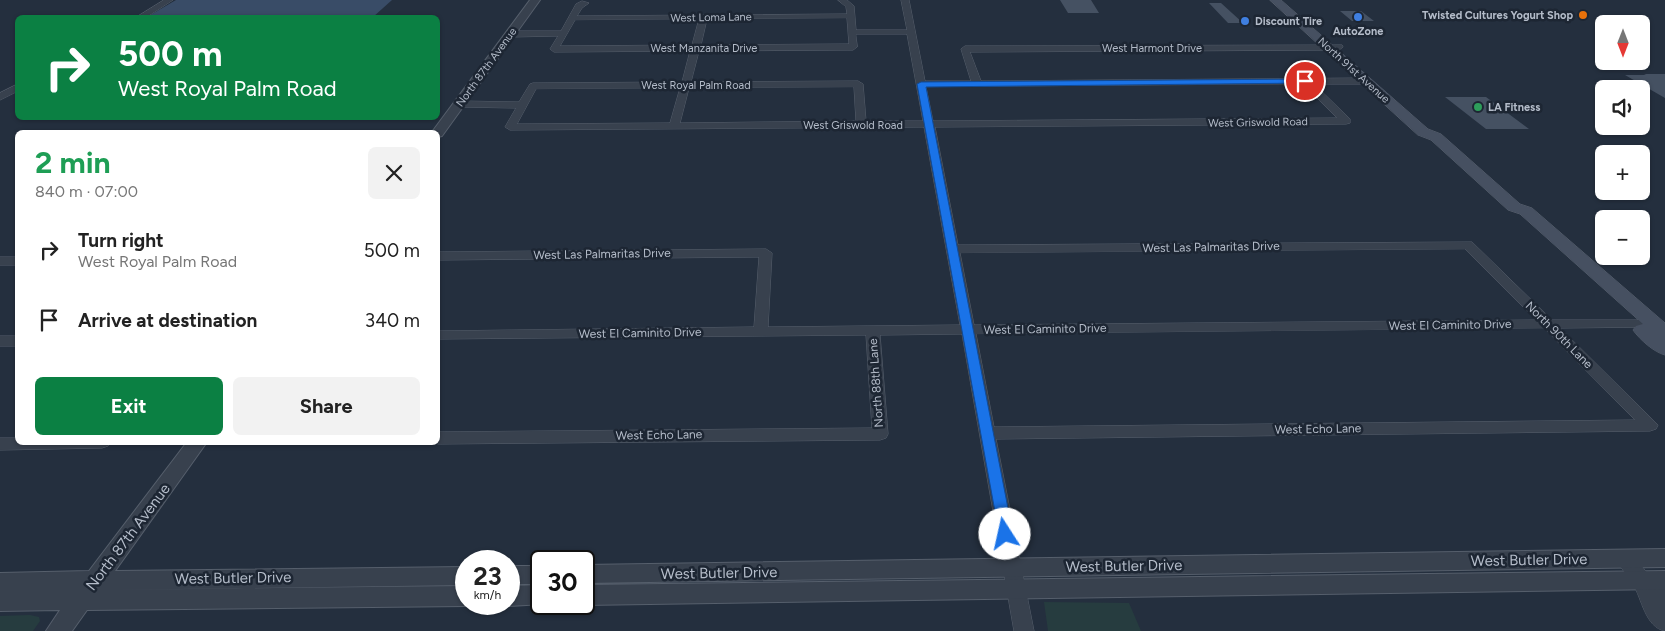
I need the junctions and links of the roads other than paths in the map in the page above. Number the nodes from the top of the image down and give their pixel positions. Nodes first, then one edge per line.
1 (169, 0) edge
2 (536, 0) edge
3 (842, 0) edge
4 (905, 0) edge
5 (1281, 2) edge
6 (585, 3) dead end
7 (144, 15) edge
8 (851, 16) junction
9 (704, 17) junction
10 (571, 18) junction
11 (852, 32) junction
12 (911, 32) junction
13 (563, 33) junction
14 (510, 34) junction
15 (1333, 47) junction
16 (696, 48) junction
17 (1305, 81) junction
18 (1366, 81) junction
19 (921, 84) junction
20 (976, 84) junction
21 (686, 85) junction
22 (15, 89) edge
23 (0, 97) edge
24 (458, 104) junction
25 (522, 105) junction
26 (1406, 106) junction
27 (1346, 121) joint
28 (861, 124) junction
29 (929, 124) junction
30 (674, 127) junction
31 (510, 128) joint
32 (440, 130) edge
33 (1436, 137) junction
34 (1468, 245) joint
35 (953, 249) junction
36 (440, 256) edge
37 (0, 261) edge
38 (15, 261) edge
39 (1548, 324) junction
40 (1651, 326) edge
41 (968, 330) junction
42 (873, 331) junction
43 (761, 332) junction
44 (440, 335) edge
45 (0, 341) edge
46 (15, 341) edge
47 (1665, 349) edge
48 (1650, 426) joint
49 (986, 433) junction
50 (880, 434) joint
51 (440, 438) edge
52 (0, 444) edge
53 (15, 444) edge
54 (196, 445) edge
55 (1624, 558) junction
56 (1665, 558) edge
57 (1012, 568) junction
58 (595, 574) edge
59 (455, 576) edge
60 (95, 580) junction
61 (1665, 580) edge
62 (1642, 581) junction
63 (0, 582) edge
64 (1016, 590) junction
65 (595, 595) edge
66 (455, 596) edge
67 (80, 600) junction
68 (1665, 600) edge
69 (0, 601) edge
70 (1665, 623) edge
71 (58, 631) edge
72 (1024, 631) edge

1 - 7 street
2 - 14 street, North 87th Avenue
3 - 8 street
4 - 12 street
5 - 15 main road, North 91st Avenue
5 - 15 main road, North 91st Avenue
6 - 10 street
8 - 9 street, West Loma Lane
8 - 11 street
9 - 10 street, West Loma Lane
9 - 16 street
10 - 13 street
11 - 12 street
11 - 16 street, West Manzanita Drive
12 - 19 street
13 - 14 street
13 - 16 street, West Manzanita Drive
14 - 24 street, North 87th Avenue
15 - 18 main road, North 91st Avenue
15 - 20 street, West Harmont Drive
15 - 26 main road, North 91st Avenue
16 - 21 street
17 - 18 street
17 - 20 street
17 - 27 street
18 - 26 main road
18 - 33 main road, North 91st Avenue
19 - 20 street
19 - 29 street
21 - 25 street, West Royal Palm Road
21 - 28 street, West Royal Palm Road
21 - 30 street
22 - 23 street
24 - 25 street
24 - 32 street, North 87th Avenue
25 - 31 street
26 - 33 main road, North 91st Avenue
27 - 29 street, West Griswold Road
28 - 29 street, West Griswold Road
28 - 30 street, West Griswold Road
29 - 35 street
30 - 31 street, West Griswold Road
33 - 40 main road, North 91st Avenue
34 - 35 street, West Las Palmaritas Drive
34 - 39 street, North 90th Lane
35 - 41 street
36 - 43 street, West Las Palmaritas Drive
37 - 38 street
39 - 40 street, West El Caminito Drive
39 - 41 street, West El Caminito Drive
39 - 48 street, North 90th Lane
40 - 47 main road, North 91st Avenue
41 - 42 street, West El Caminito Drive
41 - 49 street
42 - 43 street, West El Caminito Drive
42 - 50 street, North 88th Lane
43 - 44 street, West El Caminito Drive
45 - 46 street
48 - 49 street, West Echo Lane
49 - 57 street
50 - 51 street, West Echo Lane
52 - 53 street
54 - 60 street, North 87th Avenue
55 - 56 street, West Butler Drive
55 - 57 street, West Butler Drive
55 - 62 street
57 - 58 street, West Butler Drive
57 - 64 street
59 - 60 street, West Butler Drive
60 - 63 street, West Butler Drive
60 - 67 street, North 87th Avenue
61 - 62 street, West Butler Drive
62 - 64 street, West Butler Drive
62 - 68 street
62 - 70 street
64 - 65 street, West Butler Drive
64 - 72 street
66 - 67 street, West Butler Drive
67 - 69 street, West Butler Drive
67 - 71 street, North 87th Avenue

